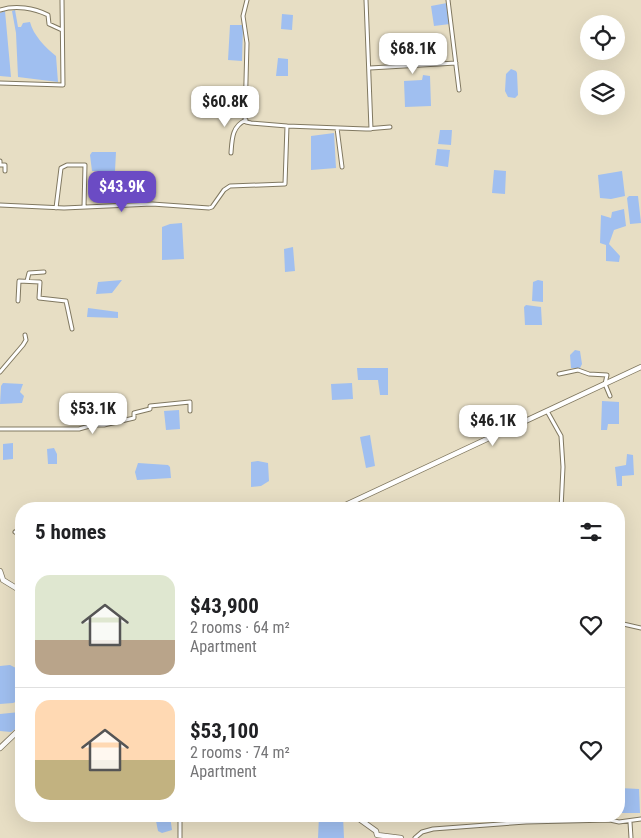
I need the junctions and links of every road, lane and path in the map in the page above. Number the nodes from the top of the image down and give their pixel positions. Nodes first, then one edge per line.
1 (62, 0) edge
2 (247, 0) edge
3 (366, 0) edge
4 (448, 0) edge
5 (0, 10) edge
6 (62, 30) junction
7 (456, 63) junction
8 (370, 68) junction
9 (0, 82) edge
10 (459, 90) dead end
11 (246, 120) junction
12 (287, 126) junction
13 (390, 127) dead end
14 (337, 128) junction
15 (371, 129) junction
16 (231, 152) dead end
17 (0, 161) edge
18 (342, 167) dead end
19 (5, 171) dead end
20 (0, 205) edge
21 (84, 207) junction
22 (56, 208) junction
23 (44, 272) dead end
24 (28, 281) junction
25 (18, 301) dead end
26 (72, 329) dead end
27 (25, 335) dead end
28 (641, 367) edge
29 (0, 372) edge
30 (559, 374) dead end
31 (605, 384) junction
32 (610, 396) dead end
33 (190, 411) dead end
34 (548, 411) junction
35 (0, 429) edge
36 (352, 502) edge
37 (561, 502) edge
38 (0, 571) edge
39 (15, 587) edge
40 (625, 624) edge
41 (641, 628) edge
42 (15, 734) edge
43 (0, 748) edge
44 (641, 819) edge
45 (180, 822) edge
46 (363, 822) edge
47 (547, 822) edge
48 (625, 822) edge
49 (630, 822) junction
50 (376, 831) junction
51 (180, 838) edge
52 (373, 838) edge
53 (401, 838) edge
54 (415, 838) edge
55 (631, 838) edge

1 - 6 street
2 - 11 street
3 - 8 street
4 - 7 street
5 - 6 street
6 - 9 street
7 - 8 street
7 - 10 street
8 - 15 street
11 - 12 street
11 - 16 street
12 - 14 street
12 - 21 street
13 - 15 street
14 - 15 street
14 - 18 street
17 - 19 street
20 - 22 street
21 - 22 street
21 - 22 street
23 - 24 street
24 - 25 street
24 - 26 street
27 - 29 street
28 - 31 street
30 - 31 street
31 - 32 street
31 - 34 street
33 - 35 street
34 - 36 street
34 - 37 street
38 - 39 street
40 - 41 street
42 - 43 street
44 - 49 street
45 - 51 street
46 - 50 street
47 - 54 street
48 - 49 street
49 - 55 street
50 - 52 street
50 - 53 street

